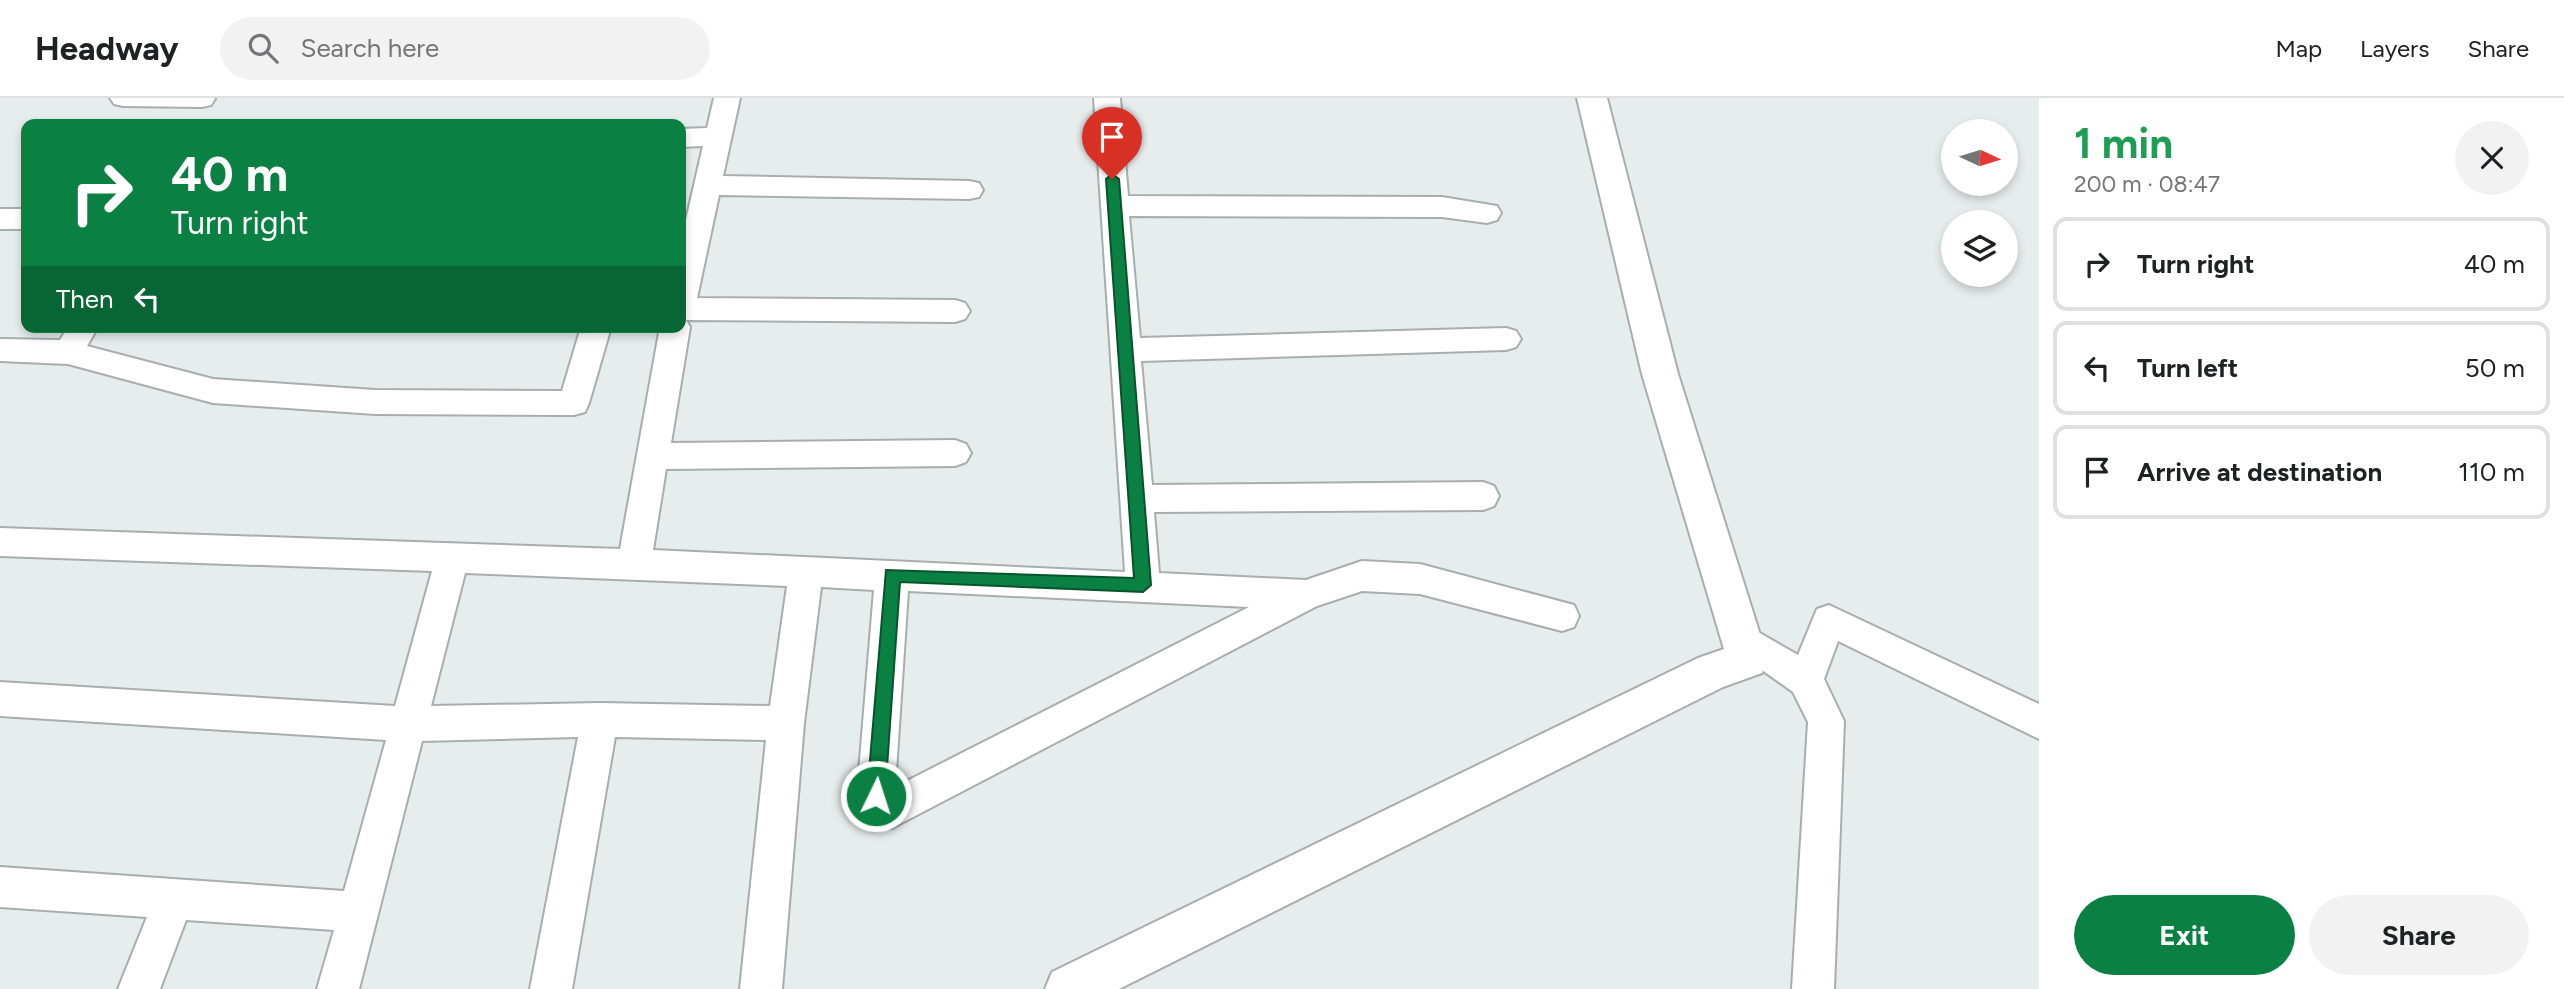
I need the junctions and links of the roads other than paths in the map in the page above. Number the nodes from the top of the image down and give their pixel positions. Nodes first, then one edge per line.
1 (123, 98) edge
2 (727, 98) edge
3 (1107, 98) edge
4 (1592, 98) edge
5 (202, 99) edge
6 (719, 136) junction
7 (686, 138) edge
8 (708, 185) junction
9 (969, 190) dead end
10 (1115, 206) junction
11 (1487, 213) dead end
12 (0, 219) edge
13 (21, 219) edge
14 (686, 281) edge
15 (686, 309) edge
16 (955, 311) dead end
17 (594, 333) edge
18 (674, 333) edge
19 (76, 339) edge
20 (1506, 340) dead end
21 (0, 350) edge
22 (1125, 350) junction
23 (955, 453) dead end
24 (650, 456) junction
25 (1483, 496) dead end
26 (1136, 499) junction
27 (0, 542) edge
28 (452, 559) junction
29 (634, 564) junction
30 (806, 571) junction
31 (892, 575) junction
32 (1143, 585) junction
33 (1306, 595) junction
34 (1562, 617) dead end
35 (1748, 660) junction
36 (1806, 680) junction
37 (0, 699) edge
38 (600, 720) junction
39 (2039, 722) edge
40 (786, 723) junction
41 (411, 724) junction
42 (0, 887) edge
43 (174, 899) junction
44 (358, 912) junction
45 (139, 989) edge
46 (338, 989) edge
47 (551, 989) edge
48 (761, 989) edge
49 (1069, 989) edge
50 (1813, 989) edge

1 - 5 street
2 - 6 street
3 - 10 street
4 - 35 street
6 - 7 street
6 - 8 street
8 - 9 street
8 - 14 street
10 - 11 street
10 - 22 street
12 - 13 street
15 - 16 street
17 - 19 street
18 - 24 street
19 - 21 street
20 - 22 street
22 - 26 street
23 - 24 street
24 - 29 street
25 - 26 street
26 - 32 street
27 - 28 street
28 - 29 street
28 - 41 street
29 - 30 street
30 - 31 street
30 - 40 street
31 - 32 street
31 - 33 street
32 - 33 street
33 - 34 street
35 - 36 street
35 - 49 street
36 - 39 street
36 - 50 street
37 - 41 street
38 - 40 street
38 - 41 street
38 - 47 street
40 - 48 street
41 - 44 street
42 - 43 street
43 - 44 street
43 - 45 street
44 - 46 street

